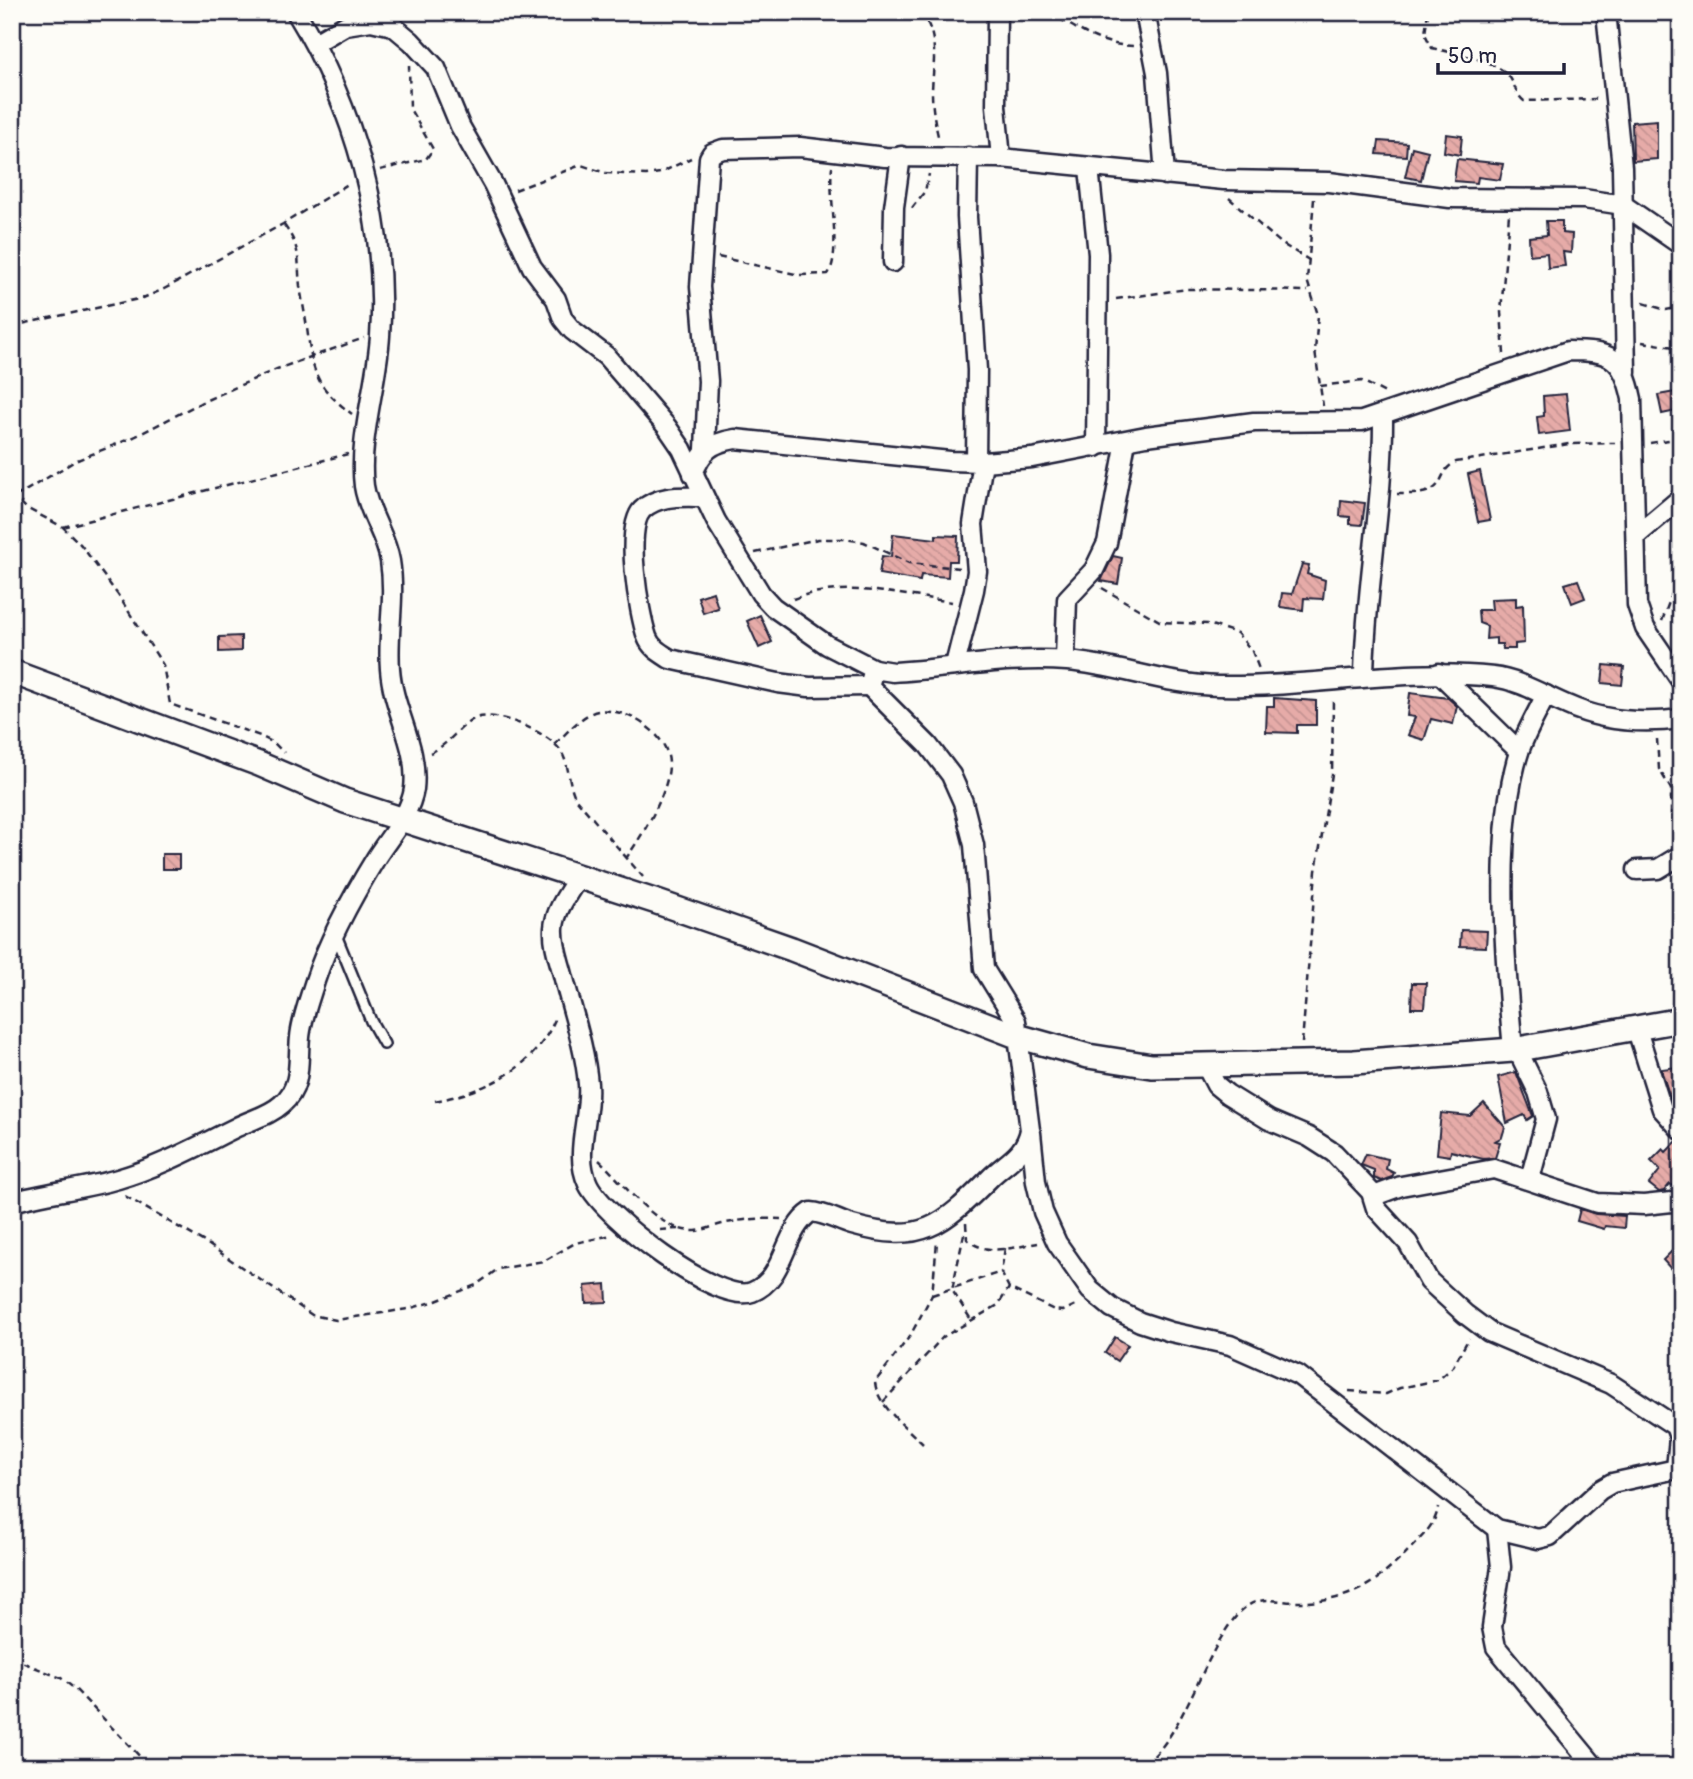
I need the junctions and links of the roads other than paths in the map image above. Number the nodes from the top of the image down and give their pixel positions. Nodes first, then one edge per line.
1 (296, 12) edge
2 (997, 12) edge
3 (1145, 12) edge
4 (1606, 12) edge
5 (315, 43) junction
6 (901, 156) junction
7 (968, 157) junction
8 (1001, 158) junction
9 (1089, 168) junction
10 (1165, 175) junction
11 (1623, 205) junction
12 (1681, 245) edge
13 (893, 262) dead end
14 (1626, 372) junction
15 (1382, 415) junction
16 (1126, 441) junction
17 (1096, 447) junction
18 (705, 449) junction
19 (980, 462) junction
20 (693, 474) junction
21 (704, 497) junction
22 (1681, 498) edge
23 (1637, 535) junction
24 (1065, 660) junction
25 (955, 665) junction
26 (12, 672) edge
27 (1440, 673) junction
28 (1364, 677) junction
29 (871, 678) junction
30 (1681, 681) edge
31 (1546, 695) junction
32 (1681, 719) edge
33 (1520, 751) junction
34 (404, 818) junction
35 (1681, 855) edge
36 (1637, 870) dead end
37 (579, 876) junction
38 (335, 933) junction
39 (1681, 1020) edge
40 (1637, 1030) junction
41 (1017, 1036) junction
42 (384, 1044) dead end
43 (1515, 1049) junction
44 (1206, 1066) junction
45 (1030, 1130) junction
46 (1681, 1130) edge
47 (1530, 1179) junction
48 (1374, 1196) junction
49 (1681, 1201) edge
50 (12, 1202) edge
51 (1678, 1469) edge
52 (1497, 1529) junction
53 (1595, 1767) edge

1 - 5 street
2 - 8 street
3 - 10 street
4 - 11 street
5 - 20 street
5 - 34 street
6 - 7 street
6 - 13 street
6 - 18 street
7 - 8 street
7 - 19 street
8 - 9 street
9 - 10 street
9 - 17 street
10 - 11 street
11 - 12 street
11 - 14 street
14 - 15 street
14 - 23 street
15 - 16 street
15 - 28 street
16 - 17 street
16 - 24 street
17 - 19 street
18 - 19 street
18 - 20 street
19 - 25 street
20 - 21 street
21 - 29 street
21 - 29 street
22 - 23 street
23 - 30 street
24 - 25 street
24 - 28 street
25 - 29 street
26 - 34 street
27 - 28 street
27 - 31 street
27 - 33 street
29 - 41 street
31 - 32 street
31 - 33 street
33 - 43 street
34 - 37 street
34 - 38 street
35 - 36 street
37 - 41 street
37 - 45 street
38 - 42 lane
38 - 50 street
39 - 40 street
40 - 43 street
40 - 46 street
41 - 44 street
41 - 45 street
43 - 44 street
43 - 47 street
44 - 48 street
45 - 52 street
47 - 48 street
47 - 49 street
48 - 51 street
51 - 52 street
52 - 53 street

